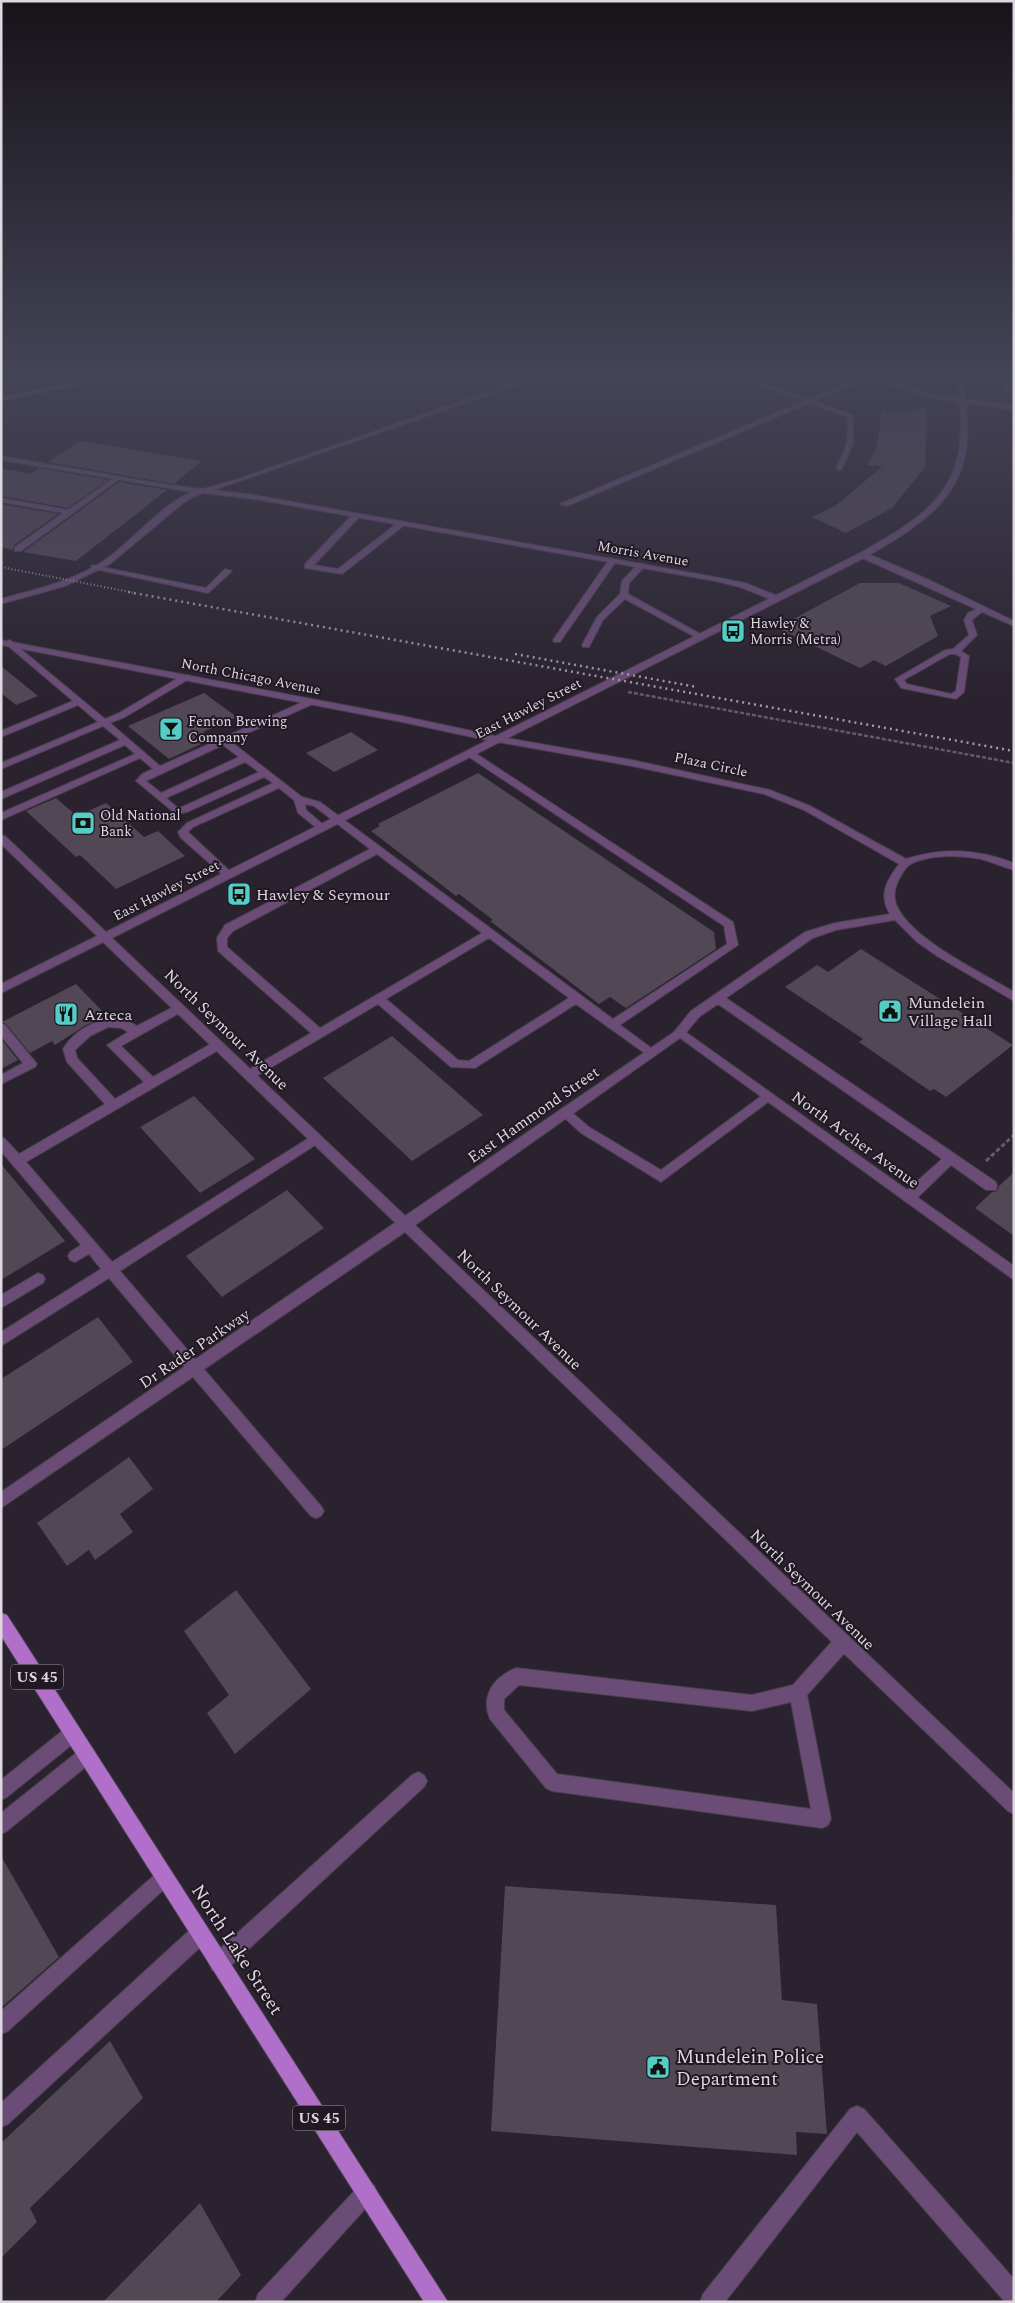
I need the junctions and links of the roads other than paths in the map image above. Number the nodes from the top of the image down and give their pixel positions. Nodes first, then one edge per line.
1 (114, 480) edge
2 (134, 480) edge
3 (236, 480) edge
4 (621, 480) edge
5 (955, 480) edge
6 (206, 491) junction
7 (1, 500) edge
8 (564, 504) dead end
9 (69, 512) junction
10 (357, 515) junction
11 (403, 523) junction
12 (18, 549) dead end
13 (863, 555) junction
14 (613, 560) junction
15 (642, 565) junction
16 (95, 567) junction
17 (228, 571) dead end
18 (624, 595) junction
19 (775, 598) junction
20 (1, 602) edge
21 (983, 608) junction
22 (1014, 624) edge
23 (700, 636) junction
24 (557, 640) dead end
25 (6, 642) edge
26 (586, 645) dead end
27 (956, 651) junction
28 (186, 677) junction
29 (79, 702) junction
30 (310, 702) junction
31 (104, 723) junction
32 (1, 734) edge
33 (495, 739) junction
34 (126, 741) junction
35 (224, 741) junction
36 (469, 753) junction
37 (142, 754) junction
38 (246, 758) junction
39 (1, 766) edge
40 (160, 770) junction
41 (265, 773) junction
42 (279, 784) junction
43 (1, 796) edge
44 (160, 797) junction
45 (299, 799) junction
46 (1, 817) edge
47 (337, 819) junction
48 (321, 827) junction
49 (1, 838) edge
50 (378, 849) junction
51 (905, 864) junction
52 (1014, 867) edge
53 (228, 874) junction
54 (896, 916) junction
55 (490, 933) junction
56 (104, 937) junction
57 (1, 988) edge
58 (1014, 997) edge
59 (379, 998) junction
60 (577, 998) junction
61 (718, 998) junction
62 (179, 1008) junction
63 (612, 1025) junction
64 (1, 1028) edge
65 (136, 1032) junction
66 (680, 1032) junction
67 (320, 1034) junction
68 (218, 1045) junction
69 (650, 1053) junction
70 (249, 1075) junction
71 (1, 1080) edge
72 (152, 1083) junction
73 (768, 1096) junction
74 (113, 1105) junction
75 (564, 1112) junction
76 (316, 1139) junction
77 (1, 1142) edge
78 (951, 1158) junction
79 (17, 1161) junction
80 (991, 1186) dead end
81 (909, 1197) junction
82 (406, 1224) junction
83 (90, 1247) junction
84 (75, 1256) dead end
85 (110, 1269) junction
86 (1014, 1274) edge
87 (38, 1279) dead end
88 (1, 1302) edge
89 (1, 1340) edge
90 (194, 1369) junction
91 (1, 1501) edge
92 (316, 1511) dead end
93 (1, 1621) edge
94 (843, 1642) junction
95 (798, 1692) junction
96 (73, 1734) junction
97 (87, 1755) junction
98 (418, 1781) dead end
99 (1, 1790) edge
100 (1014, 1805) edge
101 (1, 1825) edge
102 (165, 1878) junction
103 (200, 1934) junction
104 (219, 1963) junction
105 (1, 2024) edge
106 (1, 2117) edge
107 (367, 2192) junction
108 (1014, 2296) edge
109 (266, 2302) edge
110 (437, 2302) edge
111 (711, 2302) edge

1 - 9 street
2 - 6 street, Morris Avenue
3 - 6 street
4 - 8 street
5 - 13 street, East Hawley Street
6 - 10 street, Morris Avenue
6 - 16 street
7 - 9 street
9 - 12 street
10 - 11 street, Morris Avenue
10 - 11 street
11 - 14 street, Morris Avenue
13 - 19 street, East Hawley Street
13 - 21 street
14 - 15 street, Morris Avenue
14 - 24 street
15 - 18 street
15 - 19 street, Morris Avenue
16 - 17 street
16 - 20 street
18 - 23 street
18 - 26 street
19 - 23 street, East Hawley Street
21 - 22 street
21 - 27 street
23 - 33 street, East Hawley Street
25 - 28 street, North Chicago Avenue
25 - 29 street
27 - 27 street
28 - 30 street, North Chicago Avenue
28 - 31 street
29 - 31 street
29 - 32 street
30 - 33 street, North Chicago Avenue
30 - 35 street
31 - 34 street
31 - 39 street
33 - 36 street, East Hawley Street
33 - 51 street, Plaza Circle
34 - 37 street
34 - 43 street
35 - 38 street
35 - 40 street
36 - 47 street, East Hawley Street
36 - 63 street
37 - 40 street
37 - 46 street
38 - 41 street
38 - 44 street
40 - 44 street
41 - 42 street
41 - 44 street
42 - 45 street
42 - 53 street
45 - 47 street
45 - 48 street
47 - 48 street, East Hawley Street
47 - 50 street
48 - 53 street, East Hawley Street
49 - 56 street, North Seymour Avenue
50 - 55 street
50 - 67 street
51 - 52 street
51 - 54 street
53 - 56 street, East Hawley Street
54 - 58 street
54 - 61 street, East Hammond Street
55 - 59 street
55 - 60 street
56 - 57 street, East Hawley Street
56 - 62 street, North Seymour Avenue
59 - 60 street
59 - 67 street
60 - 63 street
61 - 66 street, East Hammond Street
61 - 78 street
62 - 65 street
62 - 68 street, North Seymour Avenue
63 - 69 street
64 - 71 street
65 - 72 street
65 - 74 street
66 - 69 street, East Hammond Street
66 - 73 street, North Archer Avenue
67 - 70 street
68 - 70 street, North Seymour Avenue
68 - 72 street
69 - 75 street, East Hammond Street
70 - 76 street, North Seymour Avenue
72 - 74 street
73 - 75 street
73 - 81 street, North Archer Avenue
74 - 79 street
75 - 82 street, East Hammond Street
76 - 82 street, North Seymour Avenue
76 - 85 street
77 - 79 street
78 - 80 street
78 - 81 street
79 - 83 street
81 - 86 street, North Archer Avenue
82 - 90 street, Dr Rader Parkway
82 - 94 street, North Seymour Avenue
83 - 84 street
83 - 85 street
85 - 89 street
85 - 90 street
87 - 88 street
90 - 91 street, Dr Rader Parkway
90 - 92 street
93 - 96 main road, North Lake Street / US 45
94 - 95 street
94 - 100 street, North Seymour Avenue
95 - 95 street
96 - 97 main road, North Lake Street / US 45
96 - 99 street
97 - 101 street
97 - 102 main road, North Lake Street / US 45
98 - 104 street
102 - 103 main road, North Lake Street / US 45
102 - 105 street
103 - 104 main road, North Lake Street / US 45
103 - 106 street
104 - 107 main road, North Lake Street / US 45
107 - 109 street
107 - 110 main road, North Lake Street / US 45
108 - 111 street

